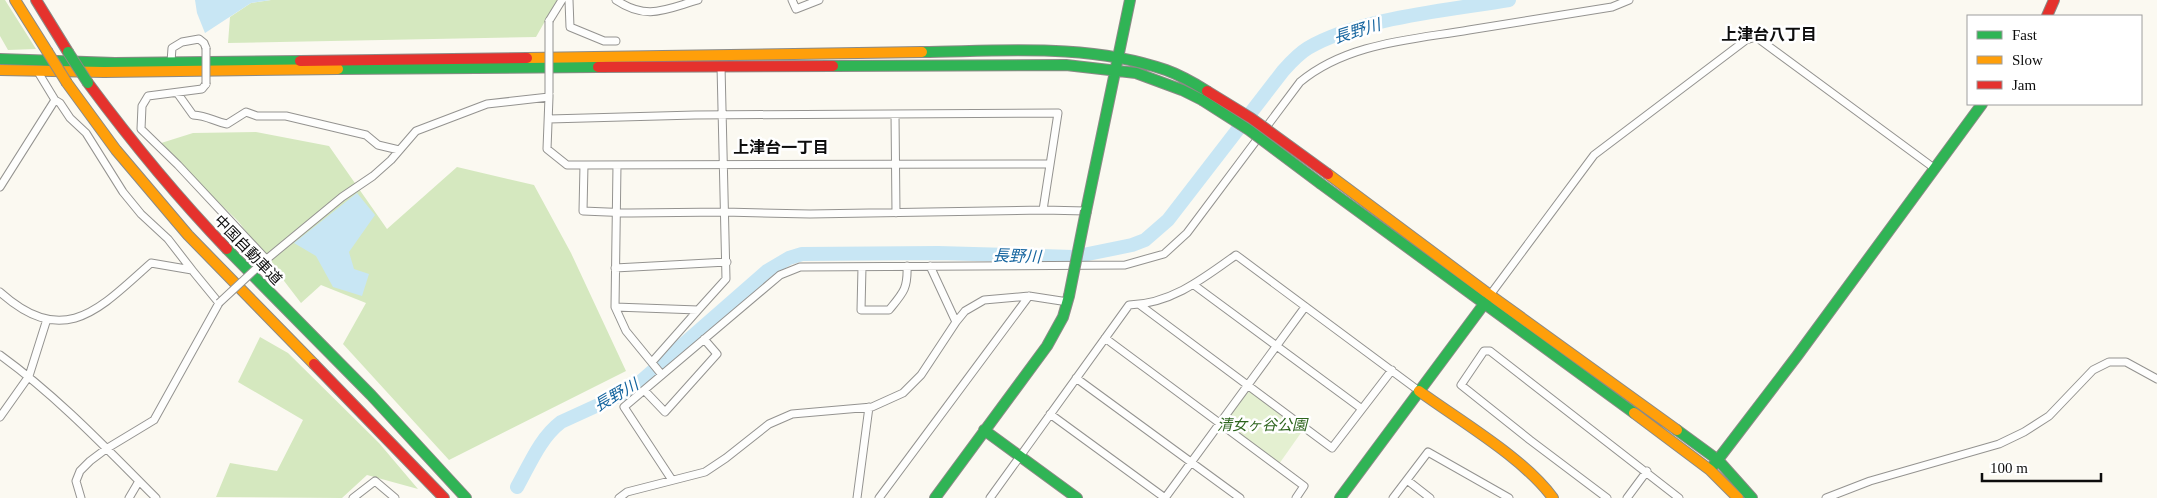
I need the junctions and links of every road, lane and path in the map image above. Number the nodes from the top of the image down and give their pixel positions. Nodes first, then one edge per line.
1 (15, 0) edge
2 (36, 0) edge
3 (562, 0) edge
4 (569, 0) edge
5 (616, 0) edge
6 (698, 0) edge
7 (792, 0) edge
8 (819, 0) edge
9 (1130, 0) edge
10 (1629, 0) edge
11 (2054, 0) edge
12 (2047, 15) edge
13 (616, 41) dead end
14 (1117, 58) junction
15 (0, 59) edge
16 (170, 62) junction
17 (721, 66) junction
18 (0, 70) edge
19 (1114, 71) junction
20 (38, 72) junction
21 (178, 94) junction
22 (549, 95) junction
23 (55, 100) junction
24 (1981, 105) edge
25 (895, 114) junction
26 (723, 116) junction
27 (549, 119) junction
28 (399, 150) junction
29 (724, 164) junction
30 (897, 164) junction
31 (1050, 164) junction
32 (584, 165) junction
33 (617, 165) junction
34 (1934, 168) junction
35 (0, 187) edge
36 (1043, 210) junction
37 (1086, 211) junction
38 (616, 212) junction
39 (724, 212) junction
40 (896, 213) junction
41 (264, 261) junction
42 (727, 262) junction
43 (862, 266) junction
44 (907, 266) junction
45 (930, 266) junction
46 (615, 268) junction
47 (192, 270) junction
48 (1194, 286) junction
49 (0, 292) edge
50 (1490, 295) junction
51 (1029, 296) junction
52 (1068, 299) junction
53 (219, 303) junction
54 (1483, 304) junction
55 (1140, 305) junction
56 (615, 307) junction
57 (1305, 307) junction
58 (698, 310) junction
59 (47, 319) junction
60 (956, 322) junction
61 (1105, 338) junction
62 (704, 339) junction
63 (1276, 346) junction
64 (0, 355) edge
65 (652, 362) junction
66 (1392, 370) junction
67 (662, 375) junction
68 (29, 376) junction
69 (1076, 378) junction
70 (2157, 378) edge
71 (1248, 385) junction
72 (644, 390) junction
73 (1419, 391) junction
74 (869, 407) junction
75 (1362, 409) junction
76 (1050, 414) junction
77 (0, 417) edge
78 (1220, 423) junction
79 (984, 430) junction
80 (106, 449) junction
81 (1020, 456) junction
82 (1718, 460) junction
83 (1191, 462) junction
84 (1710, 470) junction
85 (1647, 471) junction
86 (672, 480) junction
87 (1407, 480) junction
88 (139, 481) junction
89 (80, 498) edge
90 (129, 498) edge
91 (156, 498) edge
92 (353, 498) edge
93 (395, 498) edge
94 (444, 498) edge
95 (466, 498) edge
96 (619, 498) edge
97 (857, 498) edge
98 (879, 498) edge
99 (935, 498) edge
100 (991, 498) edge
101 (1077, 498) edge
102 (1240, 498) edge
103 (1296, 498) edge
104 (1340, 498) edge
105 (1393, 498) edge
106 (1430, 498) edge
107 (1509, 498) edge
108 (1553, 498) edge
109 (1607, 498) edge
110 (1627, 498) edge
111 (1679, 498) edge
112 (1738, 498) edge
113 (1752, 498) edge
114 (1826, 498) edge

1 - 94 main road, bridge
2 - 95 main road, 中国自動車道, bridge
3 - 22 street, bridge
4 - 13 street
5 - 6 street
7 - 8 street
9 - 14 main road
10 - 45 street
11 - 12 main road
14 - 16 main road
14 - 19 main road
14 - 50 main road, bridge
15 - 16 main road
16 - 21 street, bridge
17 - 19 main road
17 - 20 main road
17 - 26 street
18 - 20 main road
19 - 37 main road
19 - 54 main road, bridge
20 - 23 street
21 - 28 street
21 - 41 street
22 - 27 street
22 - 28 street
23 - 35 street
23 - 47 street
24 - 34 main road
25 - 26 street
25 - 30 street
25 - 31 street
26 - 27 street
26 - 29 street
27 - 32 street
28 - 41 street
29 - 30 street
29 - 33 street
29 - 39 street
30 - 31 street
30 - 40 street
31 - 36 street
32 - 33 street
32 - 38 street
33 - 38 street
34 - 50 street
34 - 82 main road
36 - 37 street
36 - 40 street
37 - 52 main road, bridge
38 - 39 street
38 - 46 street
39 - 40 street
39 - 42 street
41 - 53 street, bridge
42 - 46 street
42 - 58 street
43 - 44 street
43 - 44 street
43 - 62 street
44 - 45 street
45 - 60 street
46 - 56 street
47 - 53 street
47 - 59 street
48 - 55 street
48 - 57 street
48 - 63 street
49 - 59 street
50 - 54 main road
50 - 82 main road
51 - 52 street
51 - 60 street
51 - 98 street
52 - 79 main road
53 - 80 street
54 - 73 main road
54 - 84 main road
55 - 61 street
55 - 71 street
56 - 58 street
56 - 65 street
57 - 63 street
57 - 66 street
58 - 65 street
59 - 68 street
60 - 74 street
61 - 69 street
61 - 78 street
62 - 67 street
62 - 72 street
63 - 71 street
63 - 75 street
64 - 68 street
65 - 67 street
66 - 73 street
66 - 75 street
67 - 72 street
68 - 77 street
68 - 80 street
69 - 76 street
69 - 83 street
70 - 114 street
71 - 75 street
71 - 78 street
72 - 86 street
73 - 104 main road
73 - 108 main road
74 - 86 street
74 - 97 street
76 - 81 street
76 - 83 street
78 - 83 street
78 - 103 street
79 - 81 main road
79 - 99 main road
80 - 88 street
80 - 89 street
81 - 100 street
81 - 101 main road
82 - 84 main road
82 - 113 main road
83 - 102 street
84 - 112 main road
85 - 109 street
85 - 110 street
85 - 111 street
86 - 96 street
87 - 105 street
87 - 106 street
87 - 107 street
88 - 90 street
88 - 91 street
92 - 93 street

